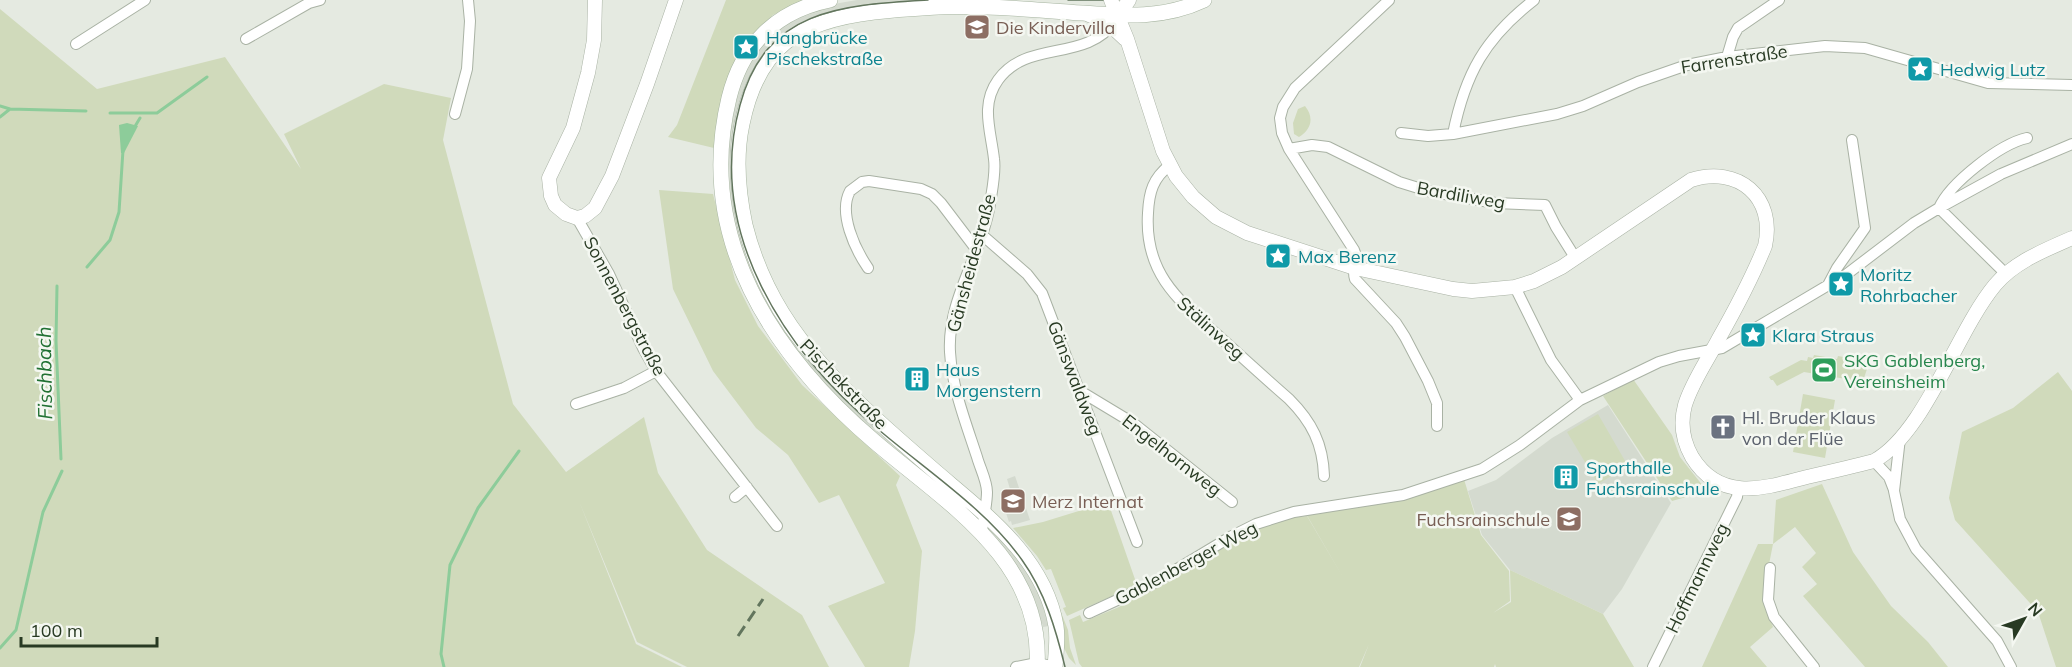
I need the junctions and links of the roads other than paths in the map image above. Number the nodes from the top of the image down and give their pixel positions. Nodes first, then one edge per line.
1 (145, 0) edge
2 (320, 0) edge
3 (468, 0) edge
4 (595, 0) edge
5 (676, 0) edge
6 (830, 0) edge
7 (1111, 0) edge
8 (1129, 0) edge
9 (1204, 0) edge
10 (1389, 0) edge
11 (1534, 0) edge
12 (1779, 0) edge
13 (1116, 31) junction
14 (246, 39) dead end
15 (76, 44) dead end
16 (1727, 57) junction
17 (2072, 85) edge
18 (455, 114) dead end
19 (1401, 133) dead end
20 (1453, 134) junction
21 (2027, 138) dead end
22 (1852, 140) dead end
23 (2072, 144) edge
24 (1289, 149) junction
25 (1170, 165) junction
26 (1939, 208) junction
27 (577, 218) junction
28 (981, 234) junction
29 (2072, 238) edge
30 (976, 249) junction
31 (1576, 259) junction
32 (868, 268) dead end
33 (1355, 268) junction
34 (2006, 274) junction
35 (1827, 285) junction
36 (1515, 287) junction
37 (1713, 349) junction
38 (656, 371) junction
39 (1080, 391) junction
40 (1580, 400) junction
41 (576, 404) dead end
42 (1437, 426) dead end
43 (1900, 438) junction
44 (1874, 461) junction
45 (1324, 476) dead end
46 (747, 487) junction
47 (1738, 489) junction
48 (1894, 491) junction
49 (735, 497) dead end
50 (1232, 502) dead end
51 (984, 513) junction
52 (777, 526) dead end
53 (982, 532) junction
54 (1137, 542) dead end
55 (1770, 568) dead end
56 (1089, 613) dead end
57 (1037, 665) edge
58 (1807, 665) edge
59 (1016, 667) edge
60 (1055, 667) edge
61 (1653, 667) edge
62 (2011, 667) edge

1 - 15 street
2 - 14 street
3 - 18 street
4 - 27 street, Sonnenbergstraße
5 - 27 street
6 - 53 main road, Pischekstraße
7 - 13 street
8 - 13 street, Gänsheidestraße
9 - 13 main road, Pischekstraße
10 - 24 street
11 - 20 street
12 - 16 street
13 - 25 street
13 - 28 street, Gänsheidestraße
13 - 51 main road, Pischekstraße
16 - 17 street, Farrenstraße
16 - 20 street, Farrenstraße
19 - 20 street, Farrenstraße
21 - 26 street
22 - 35 street
23 - 26 street, Gablenberger Weg
24 - 31 street, Bardiliweg
24 - 33 street
25 - 33 street
25 - 45 street, Stälinweg
26 - 34 street
26 - 35 street, Gablenberger Weg
27 - 38 street, Sonnenbergstraße
28 - 30 street, Gänsheidestraße
28 - 39 street, Gänswaldweg
29 - 34 street
30 - 32 street
30 - 51 street, Gänsheidestraße
31 - 36 street
31 - 37 street
33 - 36 street
33 - 42 street
34 - 43 street
35 - 37 street, Gablenberger Weg
36 - 40 street
37 - 40 street, Gablenberger Weg
37 - 47 street
38 - 41 street
38 - 46 street, Sonnenbergstraße
39 - 50 street, Engelhornweg
39 - 54 street, Gänswaldweg
40 - 56 street, Gablenberger Weg
43 - 44 street
43 - 48 street
44 - 47 street
44 - 48 street
46 - 49 street
46 - 52 street, Sonnenbergstraße
47 - 61 street, Hoffmannweg
48 - 62 street
51 - 53 street, Gänsheidestraße
51 - 60 main road, Pischekstraße
53 - 57 main road, Pischekstraße
55 - 58 street
57 - 59 street
57 - 60 street

